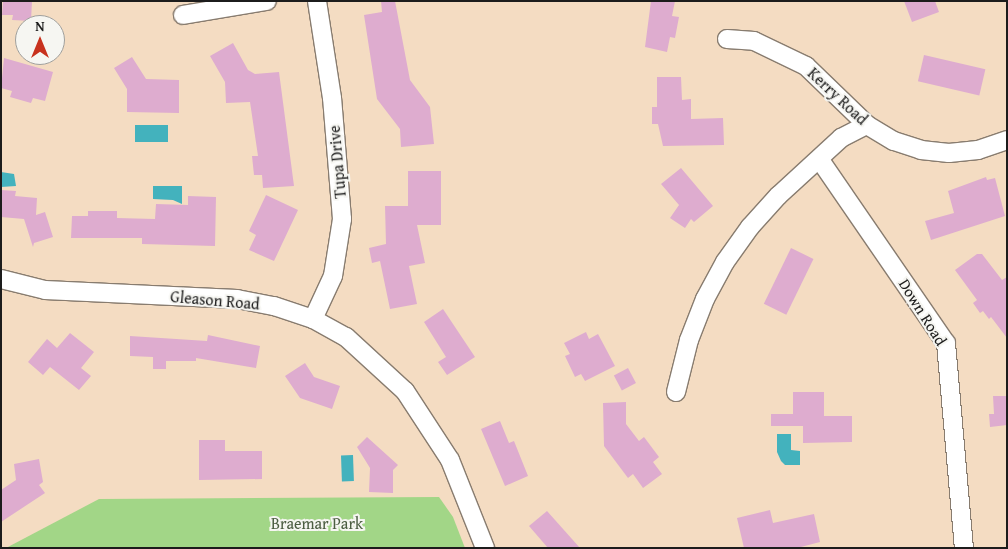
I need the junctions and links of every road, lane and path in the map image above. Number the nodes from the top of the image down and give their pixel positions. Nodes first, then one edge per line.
1 (267, 1) edge
2 (317, 1) edge
3 (183, 15) dead end
4 (728, 39) dead end
5 (867, 124) junction
6 (1007, 140) edge
7 (820, 160) junction
8 (2, 282) edge
9 (313, 319) junction
10 (676, 392) dead end
11 (485, 548) edge
12 (964, 548) edge

1 - 3 street
2 - 9 street, Tupa Drive
4 - 5 street, Kerry Road
5 - 6 street, Kerry Road
5 - 7 street
7 - 10 street
7 - 12 street, Down Road
8 - 9 street, Gleason Road
9 - 11 street, Gleason Road

